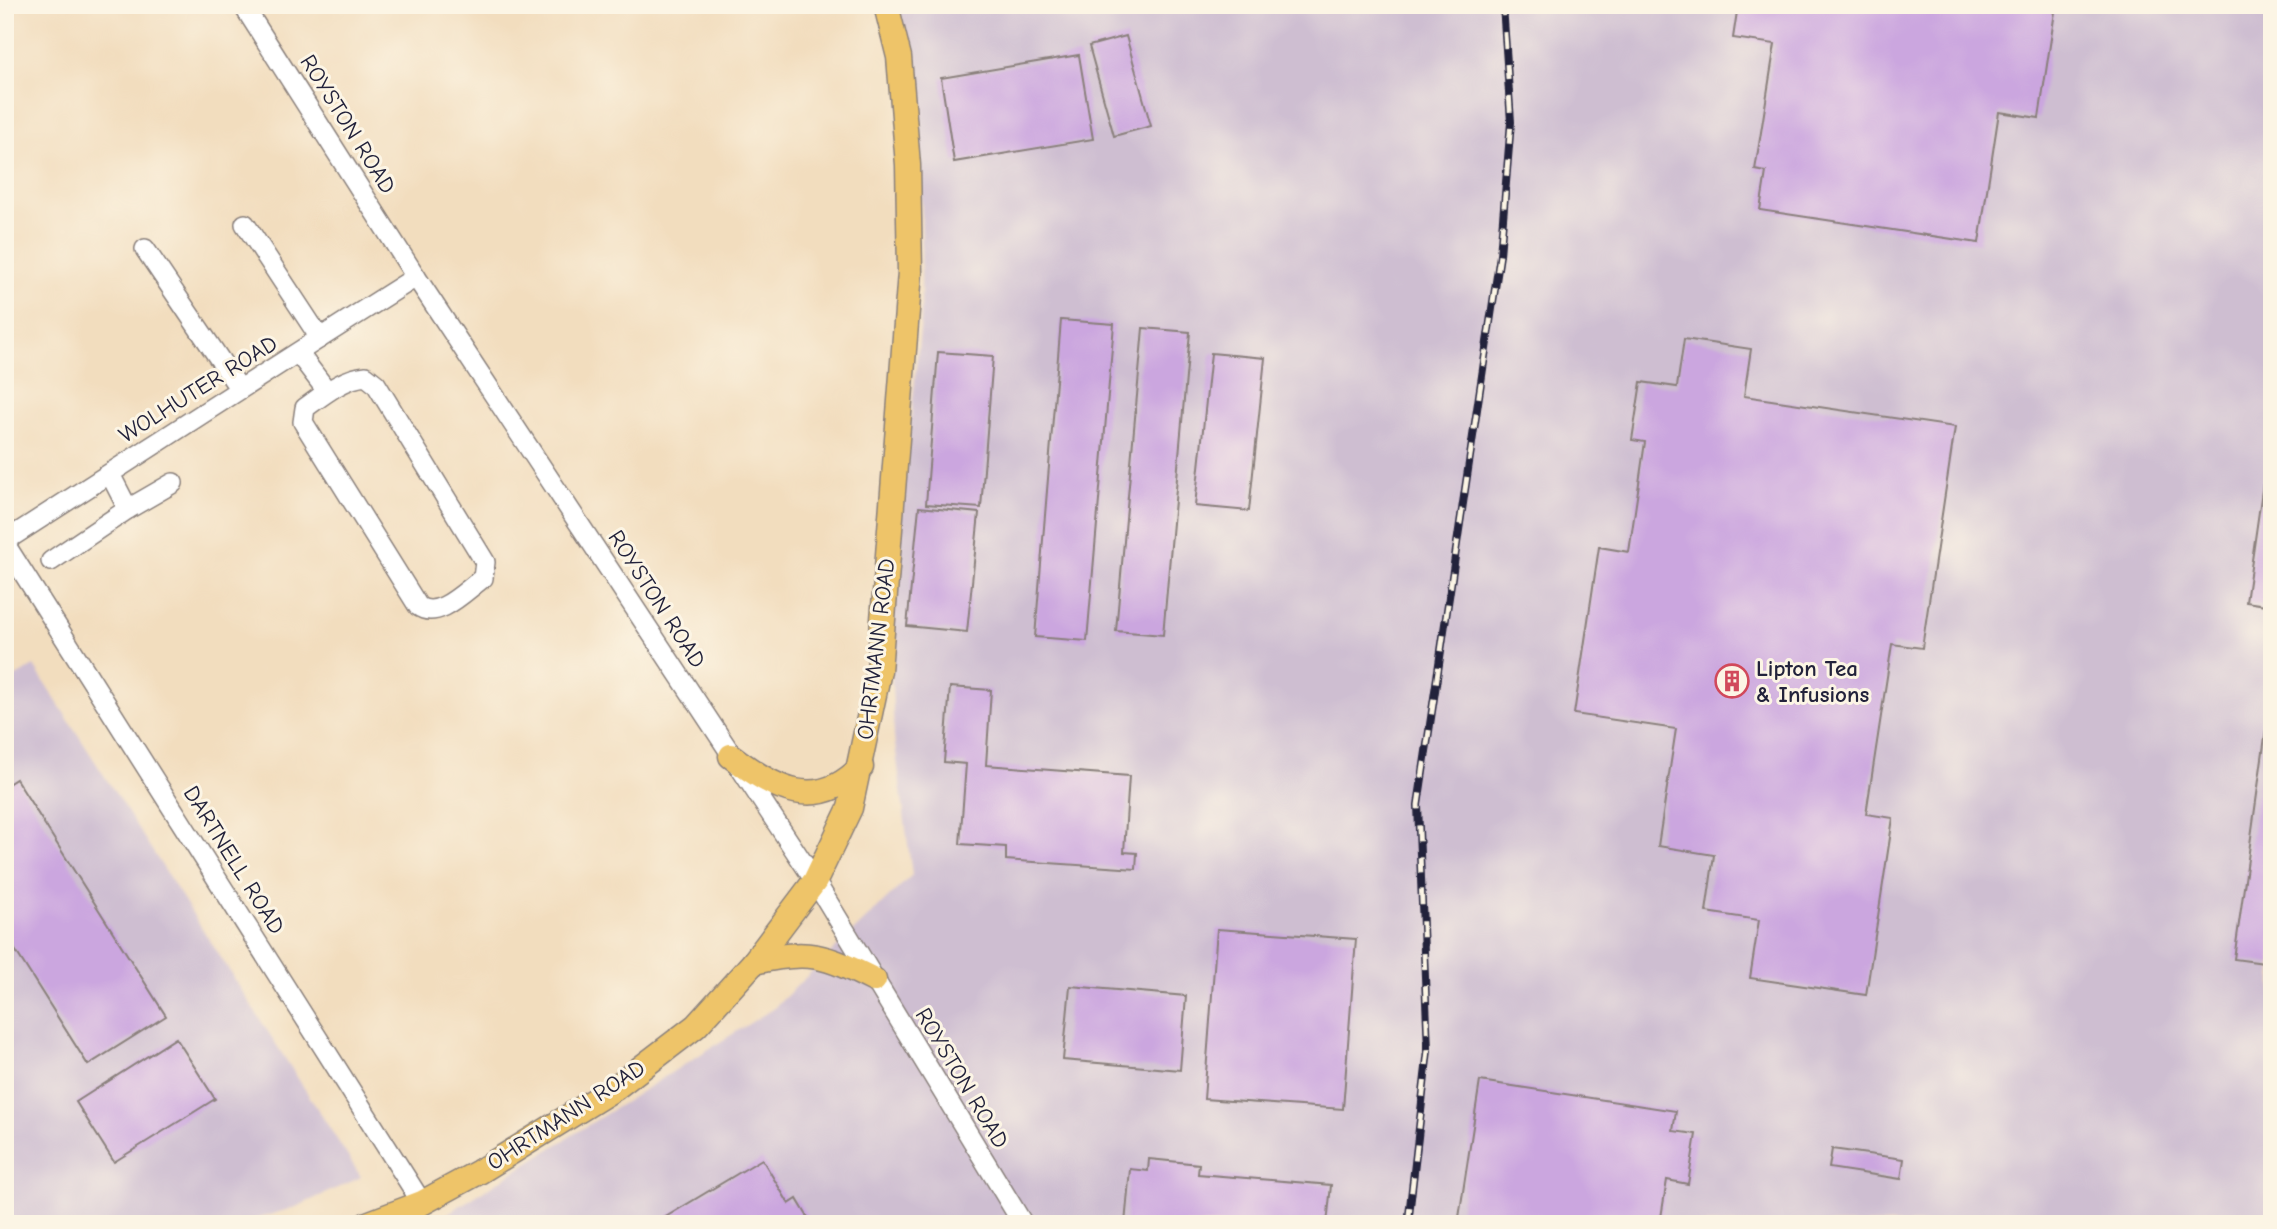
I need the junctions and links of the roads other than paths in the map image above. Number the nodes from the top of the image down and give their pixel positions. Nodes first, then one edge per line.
1 (243, 5) edge
2 (886, 5) edge
3 (245, 224) dead end
4 (145, 249) dead end
5 (416, 278) junction
6 (320, 338) junction
7 (299, 354) junction
8 (239, 388) junction
9 (327, 391) junction
10 (110, 474) junction
11 (173, 483) dead end
12 (128, 509) junction
13 (5, 542) edge
14 (51, 561) dead end
15 (731, 756) junction
16 (861, 767) junction
17 (814, 881) junction
18 (754, 962) junction
19 (874, 980) junction
20 (422, 1203) junction
21 (367, 1224) edge
22 (1023, 1224) edge

1 - 5 street, ROYSTON ROAD
2 - 16 main road, OHRTMANN ROAD
3 - 6 street
4 - 8 street
5 - 6 street, WOLHUTER ROAD
5 - 15 street, ROYSTON ROAD
6 - 7 street, WOLHUTER ROAD
7 - 8 street, WOLHUTER ROAD
7 - 9 street
8 - 10 street, WOLHUTER ROAD
9 - 9 street
10 - 12 street
10 - 13 street, WOLHUTER ROAD
11 - 12 street
12 - 14 street
13 - 20 street, DARTNELL ROAD
15 - 16 main road
15 - 17 street, ROYSTON ROAD
16 - 17 main road, OHRTMANN ROAD
17 - 18 main road, OHRTMANN ROAD
17 - 19 street, ROYSTON ROAD
18 - 19 main road
18 - 20 main road, OHRTMANN ROAD
19 - 22 street, ROYSTON ROAD
20 - 21 main road, OHRTMANN ROAD

